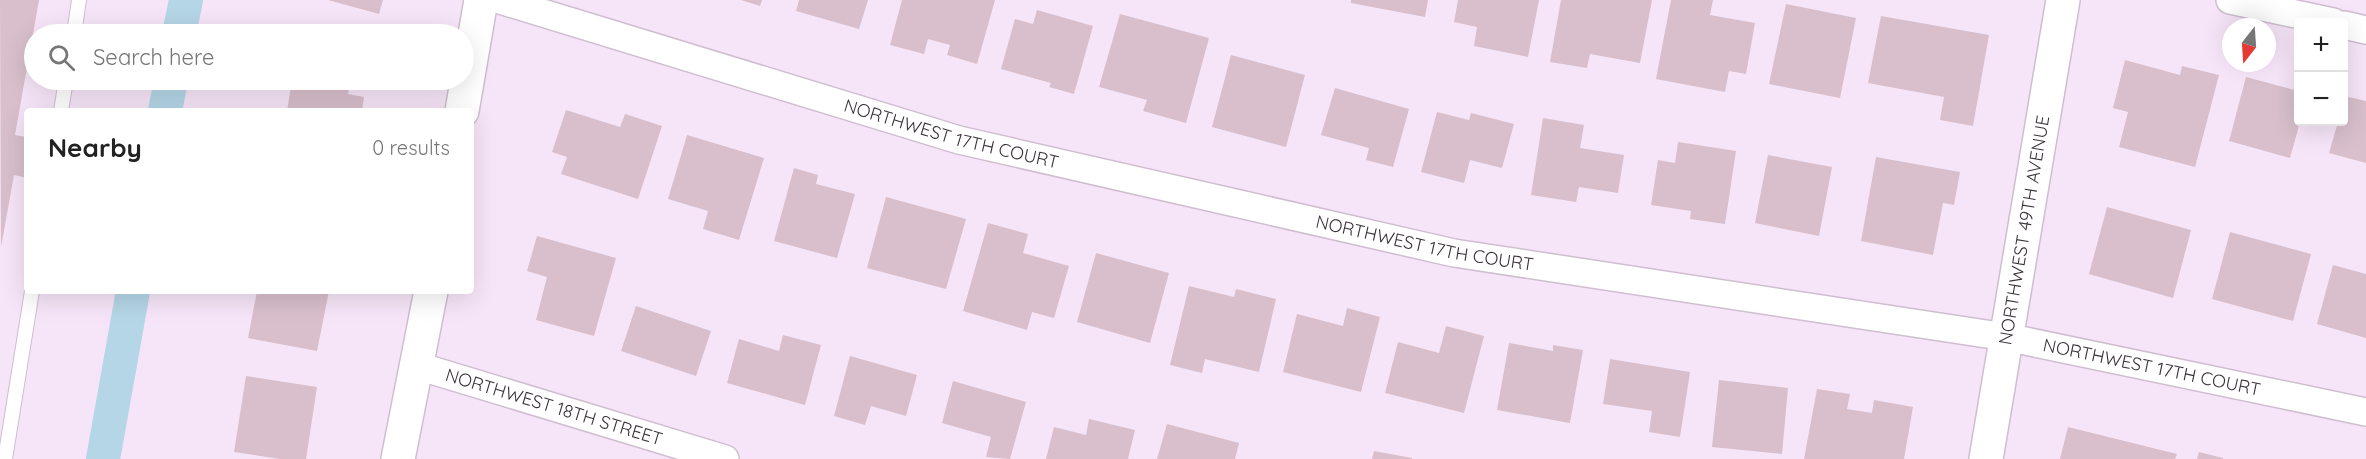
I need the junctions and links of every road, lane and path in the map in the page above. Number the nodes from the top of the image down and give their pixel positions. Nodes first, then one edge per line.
1 (79, 0) edge
2 (481, 0) edge
3 (500, 0) edge
4 (2063, 0) edge
5 (2230, 0) edge
6 (2314, 18) edge
7 (75, 24) edge
8 (2348, 26) edge
9 (2366, 30) edge
10 (474, 41) edge
11 (64, 90) edge
12 (466, 90) edge
13 (61, 108) edge
14 (463, 108) edge
15 (32, 294) edge
16 (430, 294) edge
17 (2006, 337) junction
18 (418, 366) junction
19 (2366, 412) edge
20 (5, 459) edge
21 (398, 459) edge
22 (724, 459) edge
23 (1986, 459) edge

1 - 7 lane
2 - 10 street
3 - 17 street, NORTHWEST 17TH COURT
4 - 17 street, NORTHWEST 49TH AVENUE
5 - 6 street
8 - 9 street
11 - 13 lane
12 - 14 street
15 - 20 lane
16 - 18 street
17 - 19 street, NORTHWEST 17TH COURT
17 - 23 street, NORTHWEST 49TH AVENUE
18 - 21 street
18 - 22 street, NORTHWEST 18TH STREET

